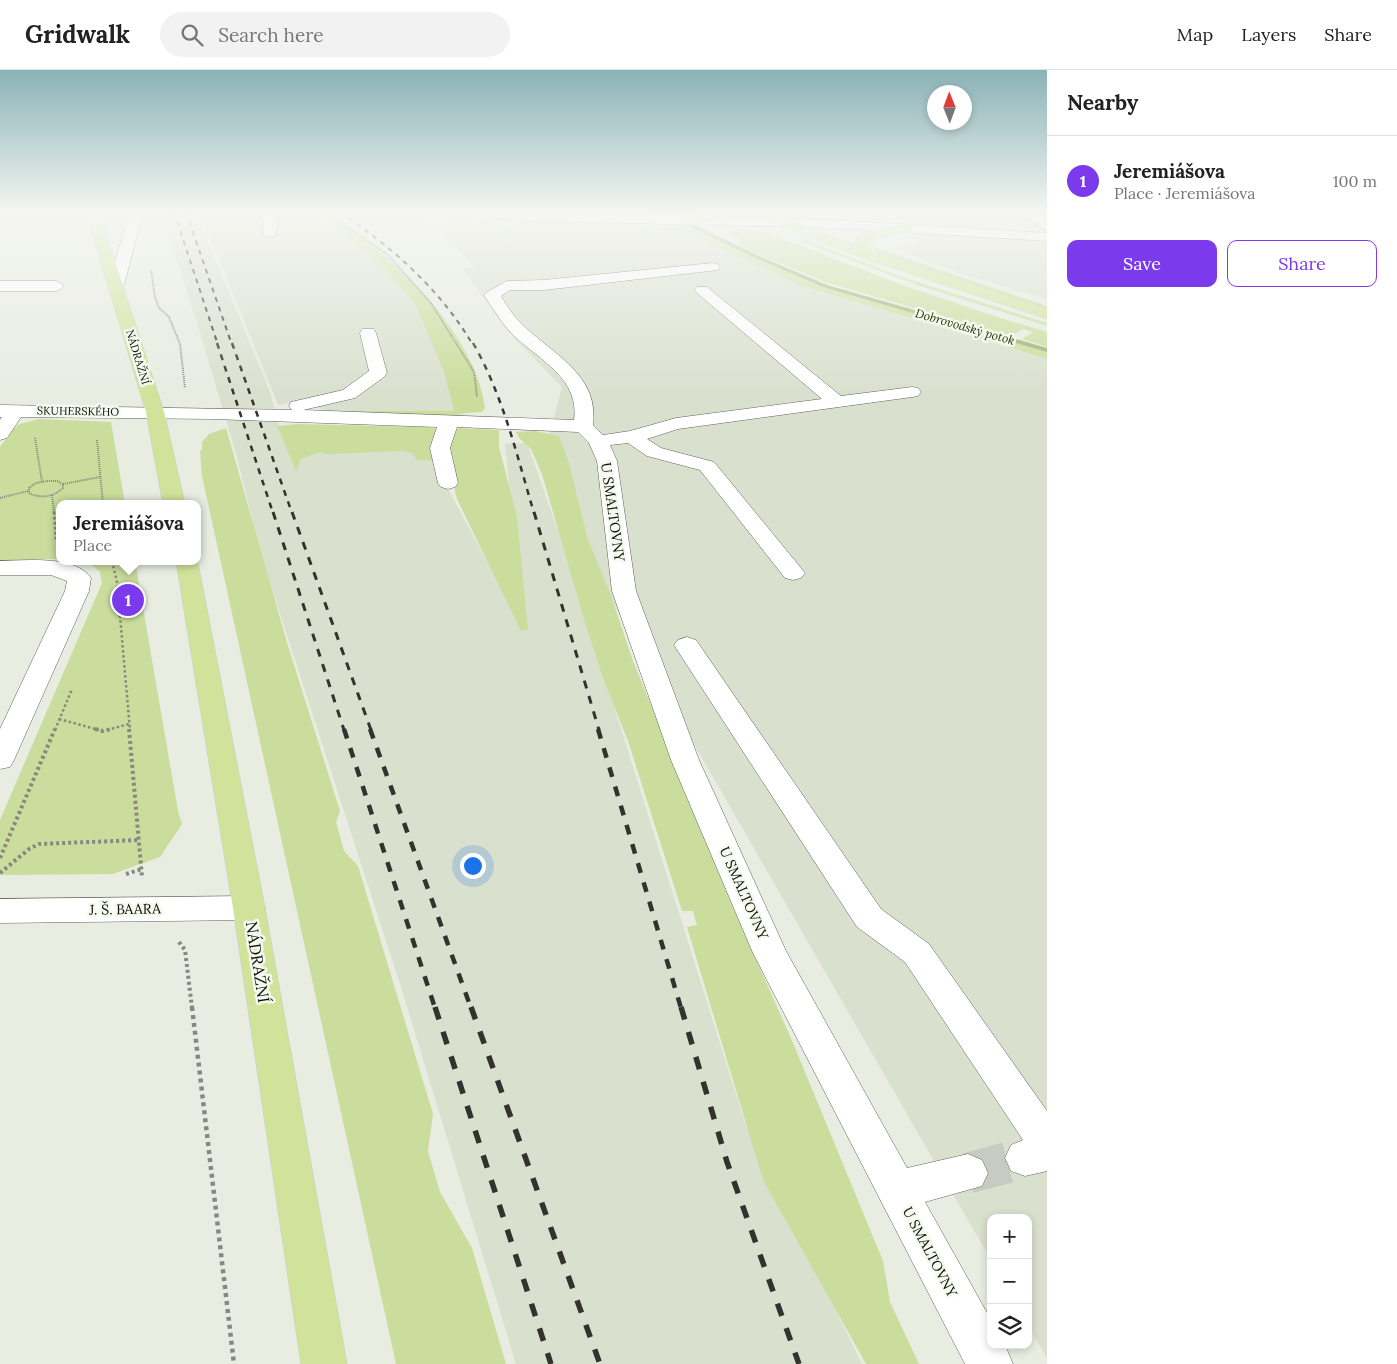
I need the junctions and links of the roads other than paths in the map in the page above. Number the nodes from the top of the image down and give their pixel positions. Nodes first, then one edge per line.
1 (112, 272) edge
2 (120, 272) edge
3 (656, 272) edge
4 (918, 272) edge
5 (116, 285) junction
6 (0, 286) edge
7 (56, 286) dead end
8 (702, 290) dead end
9 (1047, 314) edge
10 (368, 333) dead end
11 (912, 392) dead end
12 (837, 402) junction
13 (8, 411) edge
14 (155, 412) junction
15 (280, 415) junction
16 (449, 421) junction
17 (0, 434) edge
18 (590, 434) junction
19 (632, 437) junction
20 (448, 483) dead end
21 (173, 500) edge
22 (188, 565) edge
23 (0, 568) edge
24 (793, 573) dead end
25 (687, 645) dead end
26 (0, 760) edge
27 (249, 908) junction
28 (0, 911) edge
29 (1040, 1151) edge
30 (968, 1172) tunnel mouth
31 (896, 1190) junction
32 (324, 1364) edge
33 (990, 1364) edge

1 - 5 main road, NÁDRAŽNÍ
2 - 5 street
3 - 18 street
4 - 9 main road
5 - 14 main road, NÁDRAŽNÍ
6 - 7 street
8 - 12 street
10 - 15 street
11 - 12 street
12 - 19 street
13 - 14 street, SKUHERSKÉHO
13 - 17 street
14 - 15 street, SKUHERSKÉHO
14 - 21 main road, NÁDRAŽNÍ
15 - 16 street, SKUHERSKÉHO
16 - 18 street, SKUHERSKÉHO
16 - 20 street
18 - 19 street
18 - 31 street, U SMALTOVNY
19 - 24 street
22 - 27 main road, NÁDRAŽNÍ
23 - 26 street
25 - 29 street
27 - 28 street, J. Š. BAARA
27 - 32 main road, NÁDRAŽNÍ
30 - 31 street
31 - 33 street, U SMALTOVNY

